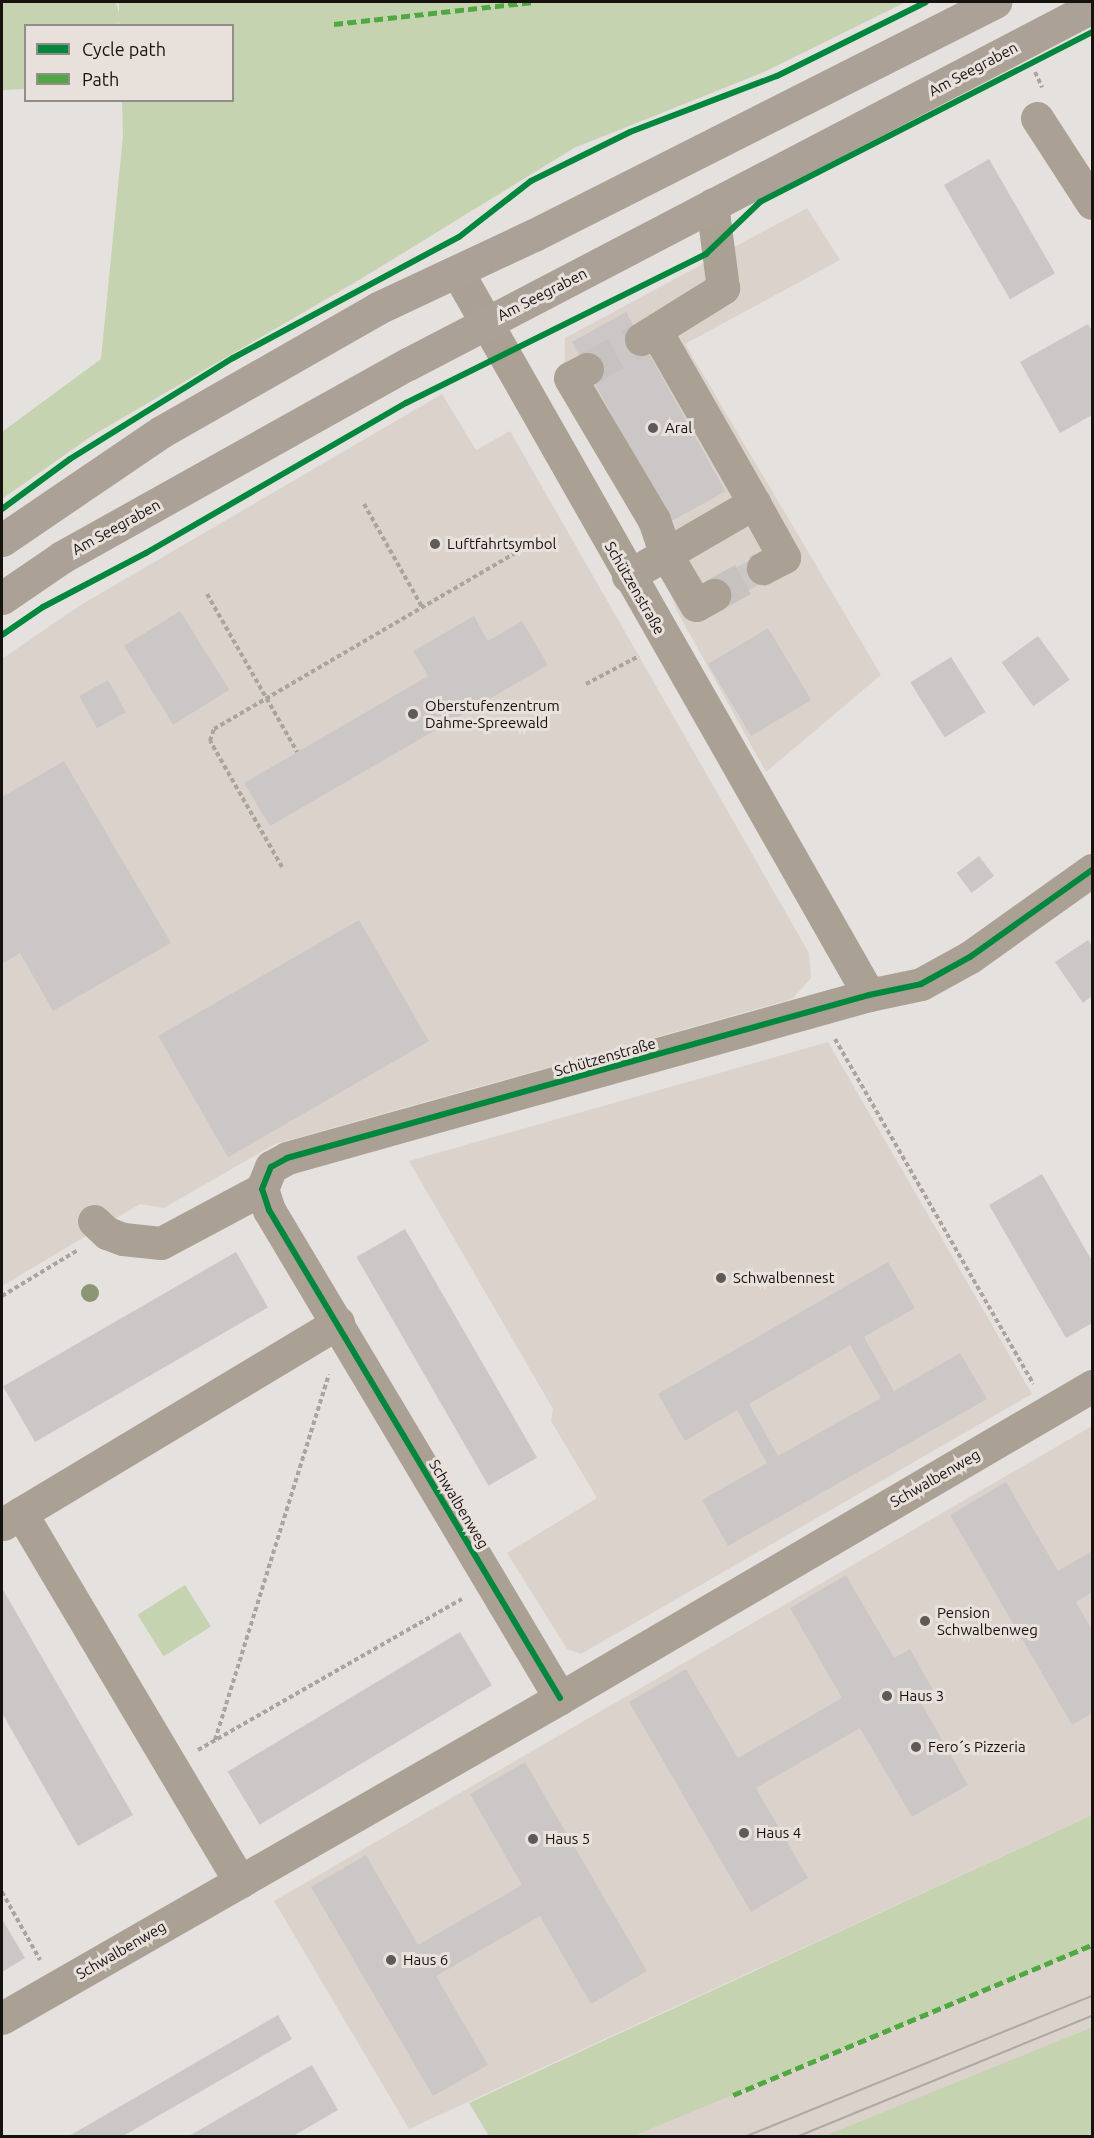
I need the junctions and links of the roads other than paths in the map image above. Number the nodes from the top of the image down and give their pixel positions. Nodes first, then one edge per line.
1 (982, 4) edge
2 (1092, 7) edge
3 (1037, 118) dead end
4 (1092, 203) edge
5 (712, 205) junction
6 (458, 273) junction
7 (485, 324) junction
8 (587, 369) tunnel mouth
9 (597, 422) junction
10 (553, 445) junction
11 (754, 503) junction
12 (2, 540) edge
13 (666, 554) junction
14 (763, 568) tunnel mouth
15 (628, 576) junction
16 (714, 595) tunnel mouth
17 (2, 598) edge
18 (1092, 870) edge
19 (869, 995) junction
20 (262, 1189) junction
21 (101, 1227) road end
22 (340, 1327) junction
23 (1092, 1386) edge
24 (11, 1519) edge
25 (560, 1698) junction
26 (240, 1882) junction
27 (2, 2018) edge

1 - 6 main road
2 - 5 main road, Am Seegraben
3 - 4 street
5 - 7 main road, Am Seegraben
5 - 11 street
6 - 7 street, Schützenstraße
6 - 12 main road
7 - 10 street, Schützenstraße
7 - 17 main road, Am Seegraben
8 - 9 street
9 - 10 street
9 - 13 street
10 - 15 street, Schützenstraße
11 - 13 street
11 - 14 street
13 - 15 street
13 - 16 street
15 - 19 street, Schützenstraße
18 - 19 street, Schützenstraße
19 - 20 street, Schützenstraße
20 - 21 street
20 - 22 street
22 - 24 street
22 - 25 street, Schwalbenweg
23 - 25 street, Schwalbenweg
24 - 26 street
25 - 26 street, Schwalbenweg
26 - 27 street, Schwalbenweg

